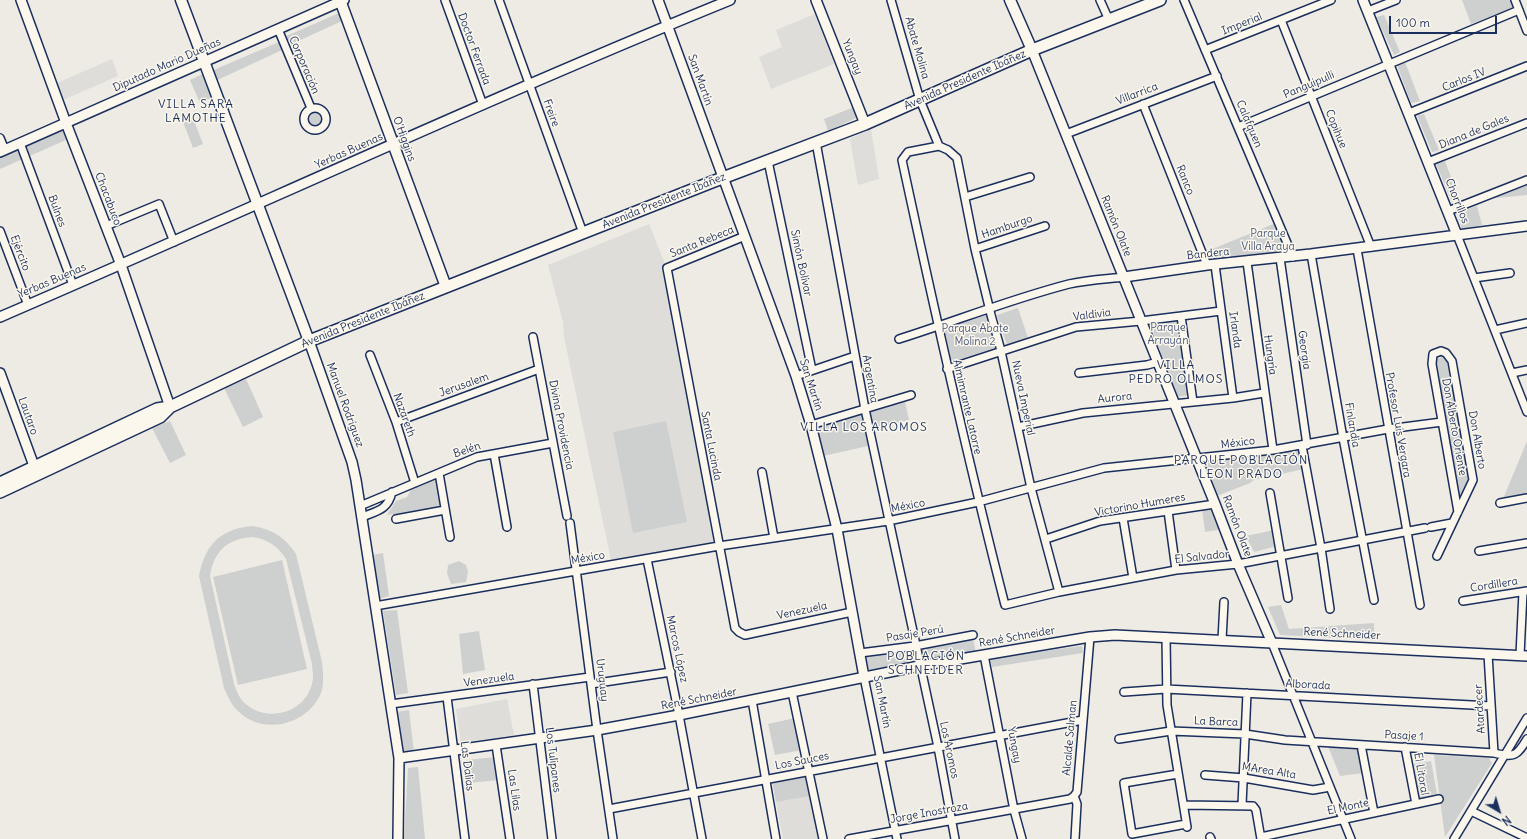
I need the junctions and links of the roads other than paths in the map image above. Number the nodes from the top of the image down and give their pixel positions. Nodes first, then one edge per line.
1 (21, 0) edge
2 (181, 0) edge
3 (341, 0) edge
4 (445, 0) edge
5 (499, 0) edge
6 (658, 0) edge
7 (730, 0) edge
8 (816, 0) edge
9 (892, 0) edge
10 (1010, 0) edge
11 (1100, 0) edge
12 (1160, 0) edge
13 (1184, 0) edge
14 (1331, 0) edge
15 (1363, 0) edge
16 (1396, 0) edge
17 (1515, 0) edge
18 (1519, 10) junction
19 (1368, 11) junction
20 (1108, 20) junction
21 (1281, 20) junction
22 (667, 26) junction
23 (278, 29) junction
24 (1527, 31) edge
25 (1032, 50) junction
26 (1205, 50) junction
27 (204, 62) junction
28 (1389, 64) junction
29 (1527, 66) edge
30 (1216, 76) junction
31 (528, 84) junction
32 (1312, 96) junction
33 (920, 100) junction
34 (1143, 104) junction
35 (483, 105) junction
36 (311, 108) dead end
37 (1408, 113) junction
38 (66, 123) junction
39 (1527, 123) edge
40 (865, 124) junction
41 (1238, 127) junction
42 (1066, 134) junction
43 (0, 138) edge
44 (816, 142) junction
45 (20, 144) junction
46 (393, 144) junction
47 (939, 146) junction
48 (3, 151) edge
49 (768, 161) junction
50 (1428, 162) junction
51 (723, 177) junction
52 (1030, 177) dead end
53 (1527, 180) edge
54 (965, 197) junction
55 (257, 204) junction
56 (1448, 211) junction
57 (106, 226) junction
58 (1045, 226) dead end
59 (1527, 226) edge
60 (0, 231) edge
61 (583, 233) junction
62 (1457, 235) junction
63 (745, 236) junction
64 (174, 242) junction
65 (1371, 247) junction
66 (1356, 248) junction
67 (975, 249) junction
68 (1311, 254) junction
69 (1293, 256) junction
70 (1280, 258) junction
71 (1247, 262) junction
72 (120, 265) junction
73 (1211, 265) junction
74 (667, 268) joint
75 (1510, 273) dead end
76 (1124, 276) junction
77 (1474, 278) junction
78 (73, 285) junction
79 (446, 287) junction
80 (28, 305) junction
81 (989, 308) junction
82 (1221, 311) junction
83 (1181, 316) junction
84 (0, 317) edge
85 (1142, 321) junction
86 (1527, 323) edge
87 (938, 327) junction
88 (1495, 330) junction
89 (533, 337) dead end
90 (899, 339) dead end
91 (309, 341) junction
92 (1001, 351) junction
93 (1441, 351) joint
94 (370, 355) dead end
95 (855, 356) junction
96 (1158, 362) junction
97 (539, 369) junction
98 (947, 369) junction
99 (812, 370) junction
100 (1527, 370) edge
101 (0, 373) edge
102 (1079, 373) dead end
103 (1512, 373) junction
104 (796, 376) junction
105 (1264, 393) junction
106 (912, 395) dead end
107 (1233, 398) junction
108 (1193, 402) junction
109 (1175, 403) junction
110 (170, 407) junction
111 (864, 409) junction
112 (1527, 412) edge
113 (396, 422) junction
114 (1442, 422) junction
115 (811, 426) junction
116 (1018, 427) junction
117 (1388, 429) junction
118 (1343, 438) junction
119 (553, 443) junction
120 (1305, 445) junction
121 (1273, 450) junction
122 (494, 454) junction
123 (1197, 459) junction
124 (37, 470) junction
125 (762, 472) dead end
126 (439, 473) junction
127 (415, 482) junction
128 (0, 483) edge
129 (1031, 488) junction
130 (0, 492) edge
131 (392, 492) junction
132 (1270, 493) dead end
133 (1527, 498) edge
134 (978, 502) junction
135 (1500, 503) dead end
136 (1215, 504) junction
137 (360, 506) junction
138 (445, 510) junction
139 (1168, 511) junction
140 (1458, 512) junction
141 (362, 517) junction
142 (1123, 518) junction
143 (396, 519) dead end
144 (568, 520) joint
145 (888, 521) junction
146 (1452, 523) junction
147 (508, 527) dead end
148 (837, 529) junction
149 (1406, 532) junction
150 (450, 537) dead end
151 (774, 538) junction
152 (1046, 539) junction
153 (1363, 540) junction
154 (1527, 542) edge
155 (719, 546) junction
156 (1321, 548) junction
157 (1479, 551) dead end
158 (1281, 556) junction
159 (1438, 556) dead end
160 (647, 559) junction
161 (1238, 564) junction
162 (1176, 570) junction
163 (577, 571) junction
164 (1133, 578) junction
165 (1059, 592) junction
166 (1525, 592) edge
167 (1288, 598) dead end
168 (1374, 600) dead end
169 (1464, 601) dead end
170 (1224, 602) dead end
171 (1005, 605) joint
172 (1420, 605) dead end
173 (375, 606) junction
174 (1330, 609) dead end
175 (852, 612) junction
176 (735, 628) joint
177 (973, 635) dead end
178 (1090, 637) junction
179 (1166, 637) junction
180 (1222, 640) junction
181 (1272, 642) junction
182 (915, 646) junction
183 (860, 653) junction
184 (1488, 654) junction
185 (984, 655) junction
186 (1523, 656) edge
187 (920, 666) junction
188 (671, 672) junction
189 (864, 677) junction
190 (591, 680) junction
191 (533, 684) junction
192 (1166, 689) junction
193 (792, 692) junction
194 (1124, 692) dead end
195 (1247, 693) junction
196 (1293, 695) junction
197 (447, 697) junction
198 (752, 700) junction
199 (391, 704) junction
200 (1491, 706) junction
201 (679, 715) junction
202 (1527, 718) edge
203 (1083, 720) junction
204 (597, 730) junction
205 (1171, 731) junction
206 (1245, 734) junction
207 (999, 735) junction
208 (538, 739) junction
209 (1119, 739) dead end
210 (1527, 739) edge
211 (1312, 742) junction
212 (496, 745) junction
213 (1361, 745) junction
214 (938, 746) junction
215 (1405, 747) junction
216 (454, 751) junction
217 (1494, 752) junction
218 (1504, 755) junction
219 (881, 757) junction
220 (399, 758) junction
221 (809, 771) junction
222 (1178, 774) junction
223 (1205, 775) dead end
224 (1244, 778) junction
225 (765, 779) junction
226 (1330, 787) junction
227 (694, 793) junction
228 (1074, 796) junction
229 (1439, 799) dead end
230 (1416, 804) junction
231 (1184, 805) junction
232 (1242, 805) junction
233 (609, 809) junction
234 (1014, 810) junction
235 (1471, 811) junction
236 (1374, 813) junction
237 (1343, 819) junction
238 (952, 820) junction
239 (895, 830) junction
240 (1261, 838) edge
241 (1527, 838) edge
242 (398, 839) edge
243 (466, 839) edge
244 (510, 839) edge
245 (552, 839) edge
246 (613, 839) edge
247 (702, 839) edge
248 (776, 839) edge
249 (823, 839) edge
250 (849, 839) edge
251 (897, 839) edge
252 (956, 839) edge
253 (1022, 839) edge
254 (1075, 839) edge
255 (1351, 839) edge
256 (1454, 839) edge

1 - 38 street, Chacabuco
2 - 27 main road, Manuel Rodríguez
3 - 23 street, Diputado Mario Dueñas
3 - 46 main road, O'Higgins
4 - 35 street, Doctor Ferrada
5 - 31 street, Freire
6 - 22 street, San Martín
7 - 22 street, Yerbas Buenas
8 - 40 street, Yungay
9 - 33 street, Abate Molina
10 - 25 main road, Ramón Olate
11 - 20 street
12 - 20 main road, Avenida Presidente Ibáñez
13 - 26 street, Calafquen
14 - 21 street, Imperial
15 - 19 street, Chorrillos
16 - 19 street
17 - 18 street
18 - 24 street
18 - 28 street, Panguipulli
19 - 28 street, Chorrillos
20 - 25 main road, Avenida Presidente Ibáñez
21 - 26 street, Imperial
21 - 32 street, Copihue
22 - 31 street, Yerbas Buenas
22 - 51 street, San Martín
23 - 27 street, Diputado Mario Dueñas
23 - 36 street, Corporación
25 - 33 main road, Avenida Presidente Ibáñez
25 - 42 street, Ramón Olate
26 - 30 street, Calafquen
27 - 38 street, Diputado Mario Dueñas
27 - 55 main road, Manuel Rodríguez
28 - 32 street, Panguipulli
28 - 37 street, Chorrillos
29 - 37 street, Carlos IV
30 - 34 street, Villarrica
30 - 41 street, Calafquen
31 - 35 street, Yerbas Buenas
31 - 61 street, Freire
32 - 41 street, Panguipulli
32 - 65 street, Copihue
33 - 40 main road, Avenida Presidente Ibáñez
33 - 47 street, Abate Molina
34 - 42 street, Villarrica
34 - 73 street, Ranco
35 - 46 street, Yerbas Buenas
37 - 50 street, Chorrillos
38 - 45 street, Diputado Mario Dueñas
38 - 57 street, Chacabuco
39 - 50 street, Diana de Gales
40 - 44 main road, Avenida Presidente Ibáñez
41 - 69 street, Calafquen
42 - 76 street, Ramón Olate
43 - 48 street
44 - 49 main road, Avenida Presidente Ibáñez
44 - 95 street, Argentina
45 - 48 street, Diputado Mario Dueñas
45 - 78 street, Bulnes
46 - 55 street, Yerbas Buenas
46 - 79 main road, O'Higgins
47 - 54 street, Nueva Imperial
47 - 87 street, Almimrante Latorre
49 - 51 main road, Avenida Presidente Ibáñez
49 - 99 street, Simón Bolívar
50 - 56 street, Chorrillos
51 - 61 main road, Avenida Presidente Ibáñez
51 - 63 street, San Martín
52 - 54 street
53 - 56 street
54 - 67 street, Nueva Imperial
55 - 64 street, Yerbas Buenas
55 - 91 main road, Manuel Rodríguez
56 - 62 street, Chorrillos
57 - 64 street
57 - 72 street, Chacabuco
58 - 67 street, Hamburgo
59 - 62 street, Bandera
60 - 80 street, Ejército
61 - 79 main road, Avenida Presidente Ibáñez
62 - 65 street, Bandera
62 - 77 street, Chorrillos
63 - 74 street, Santa Rebeca
63 - 104 street, San Martín
64 - 72 street, Yerbas Buenas
65 - 66 street, Bandera
66 - 68 street, Bandera
66 - 117 street, Profesor Luis Vergara
67 - 81 street, Nueva Imperial
68 - 69 street, Bandera
68 - 118 street, Finlandia
69 - 70 street, Bandera
70 - 71 street, Bandera
70 - 120 street, Georgia
71 - 73 street, Bandera
71 - 105 street, Hungría
72 - 78 street, Yerbas Buenas
72 - 110 street, Chacabuco
73 - 76 street, Bandera
73 - 82 street, Irlanda
74 - 155 street, Santa Lucinda
75 - 77 street
76 - 81 street, Bandera
76 - 85 street, Ramón Olate
77 - 88 street, Chorrillos
78 - 80 street, Yerbas Buenas
79 - 91 main road, Avenida Presidente Ibáñez
80 - 84 street, Yerbas Buenas
81 - 87 street, Bandera
81 - 92 street, Nueva Imperial
82 - 83 street, Valdivia
82 - 107 street, Irlanda
83 - 85 street, Valdivia
83 - 108 street
85 - 92 street, Valdivia
85 - 96 street, Ramón Olate
86 - 88 street
87 - 90 street, Bandera
87 - 98 street, Almimrante Latorre
88 - 103 street, Chorrillos
89 - 97 street, Divina Providencia
91 - 110 main road, Avenida Presidente Ibáñez
91 - 137 street, Manuel Rodríguez
92 - 98 street, Valdivia
92 - 116 street, Nueva Imperial
93 - 114 street, Don Alberto Oriente
93 - 140 street, Don Alberto
94 - 113 street, Nazareth
95 - 99 street
95 - 111 street, Argentina
96 - 102 street
96 - 109 street, Ramón Olate
97 - 113 street, Jerusalem
97 - 119 street, Divina Providencia
98 - 134 street, Almimrante Latorre
99 - 104 street
100 - 103 street
101 - 124 street, Lautaro
103 - 112 street, Chorrillos
104 - 115 street, San Martín
105 - 107 street, Aurora
105 - 121 street, Hungría
106 - 111 street
107 - 108 street, Aurora
108 - 109 street, Aurora
109 - 116 street, Aurora
109 - 123 street, Ramón Olate
110 - 124 main road, Avenida Presidente Ibáñez
111 - 115 street
111 - 145 street, Argentina
113 - 127 street, Nazareth
114 - 117 street, México
114 - 140 street, Don Alberto Oriente
115 - 148 street, San Martín
116 - 129 street, Nueva Imperial
117 - 118 street, México
117 - 149 street, Profesor Luis Vergara
118 - 120 street, México
118 - 153 street, Finlandia
119 - 122 street, Belén
119 - 144 street, Divina Providencia
120 - 121 street, México
120 - 156 street, Georgia
121 - 123 street, México
122 - 126 street, Belén
122 - 147 street
123 - 129 street, México
123 - 136 street, Ramón Olate
124 - 128 main road, Avenida Presidente Ibáñez
124 - 130 main road, Avenida Presidente Ibáñez
125 - 151 street
126 - 127 street, Belén
126 - 138 street
127 - 131 street, Belén
129 - 134 street, México
129 - 152 street, Nueva Imperial
131 - 137 street, Belén
131 - 141 street
132 - 158 street
133 - 135 street
134 - 145 street, México
134 - 171 street, Almimrante Latorre
136 - 139 street, Victorino Humeres
136 - 161 street, Ramón Olate
137 - 141 street, Manuel Rodríguez
138 - 143 street
138 - 150 street
139 - 142 street, Victorino Humeres
139 - 162 street
140 - 146 street, Don Alberto
141 - 173 street, Manuel Rodríguez
142 - 152 street, Victorino Humeres
142 - 164 street
144 - 163 street, Uruguay
145 - 148 street, México
145 - 182 street, Argentina
146 - 149 street, El Salvador
146 - 159 street, Don Alberto
148 - 151 street, México
148 - 175 street, San Martín
149 - 153 street, El Salvador
149 - 172 street, Profesor Luis Vergara
151 - 155 street, México
152 - 165 street, Nueva Imperial
153 - 156 street, El Salvador
153 - 168 street, Finlandia
154 - 157 street
155 - 160 street, México
155 - 176 street, Santa Lucinda
156 - 158 street, El Salvador
156 - 174 street, Georgia
158 - 161 street, El Salvador
158 - 167 street
160 - 163 street, México
160 - 188 street, Marcos López
161 - 162 street, El Salvador
161 - 181 street, Ramón Olate
162 - 164 street, El Salvador
163 - 173 street, México
163 - 190 street, Uruguay
164 - 165 street, El Salvador
165 - 171 street, El Salvador
166 - 169 street, Cordillera
166 - 186 street
170 - 180 street
173 - 199 street, Manuel Rodríguez
175 - 176 street, Venezuela
175 - 183 street, San Martín
177 - 182 street, Pasaje Perú
178 - 179 street, René Schneider
178 - 185 street, René Schneider
178 - 203 street, Alcalde Salman
179 - 180 street, René Schneider
179 - 192 street
180 - 181 street, René Schneider
181 - 184 street, René Schneider
181 - 196 street, Ramón Olate
182 - 183 street, Pasaje Perú
182 - 187 street, Argentina
183 - 189 street, San Martín
184 - 186 street, René Schneider
184 - 200 street, Atardecer
185 - 187 street, René Schneider
185 - 207 street, Yungay
187 - 189 street, René Schneider
187 - 214 street, Los Aromos
188 - 190 street, Venezuela
188 - 201 street, Marcos López
189 - 193 street, René Schneider
189 - 219 street, San Martín
190 - 191 street, Venezuela
190 - 204 street, Uruguay
191 - 197 street, Venezuela
191 - 208 street, Los Tulipanes
192 - 194 street, Alborada
192 - 195 street, Alborada
192 - 205 street
193 - 198 street, René Schneider
193 - 221 street
195 - 196 street, Alborada
195 - 206 street
196 - 200 street, Alborada
196 - 211 street, Ramón Olate
197 - 199 street, Venezuela
197 - 216 street, Las Dalias
198 - 201 street, René Schneider
198 - 225 street
199 - 220 street, Manuel Rodríguez
200 - 217 street, Atardecer
201 - 204 street, René Schneider
201 - 227 street, Marcos López
202 - 218 street
203 - 207 street, Los Sauces
203 - 228 street, Alcalde Salman
204 - 208 street, René Schneider
204 - 233 street, Uruguay
205 - 206 street, La Barca
205 - 209 street, La Barca
205 - 222 street
206 - 211 street, La Barca
206 - 224 street
207 - 214 street, Los Sauces
207 - 234 street, Yungay
208 - 212 street, René Schneider
208 - 245 street, Los Tulipanes
210 - 218 street
211 - 213 street, Pasaje 1
211 - 226 street, Ramón Olate
212 - 216 street, René Schneider
212 - 244 street, Las Lilas
213 - 215 street, Pasaje 1
213 - 236 street
214 - 219 street, Los Sauces
214 - 238 street, Los Aromos
215 - 217 street, Pasaje 1
215 - 230 street, El Litoral
216 - 220 street, René Schneider
216 - 243 street, Las Dalias
217 - 218 street
218 - 235 street
219 - 221 street, Los Sauces
219 - 239 street, San Martín
220 - 242 street, Manuel Rodríguez
221 - 225 street, Los Sauces
221 - 249 street
222 - 231 street
222 - 231 street
223 - 224 street, MArea Alta
224 - 226 street, MArea Alta
224 - 232 street
225 - 227 street, Los Sauces
225 - 248 street
226 - 237 street, Ramón Olate
227 - 233 street, Los Sauces
227 - 247 street, Marcos López
228 - 234 street, Jorge Inostroza
228 - 254 street, Alcalde Salman
229 - 230 street, El Monte
230 - 236 street, El Monte
231 - 232 street
232 - 240 street
233 - 246 street, Uruguay
234 - 238 street, Jorge Inostroza
234 - 253 street, Yungay
235 - 241 street
235 - 256 street
236 - 237 street, El Monte
237 - 240 street, El Monte
237 - 255 street, Ramón Olate
238 - 239 street, Jorge Inostroza
238 - 252 street, Los Aromos
239 - 250 street, Jorge Inostroza
239 - 251 street, San Martín

